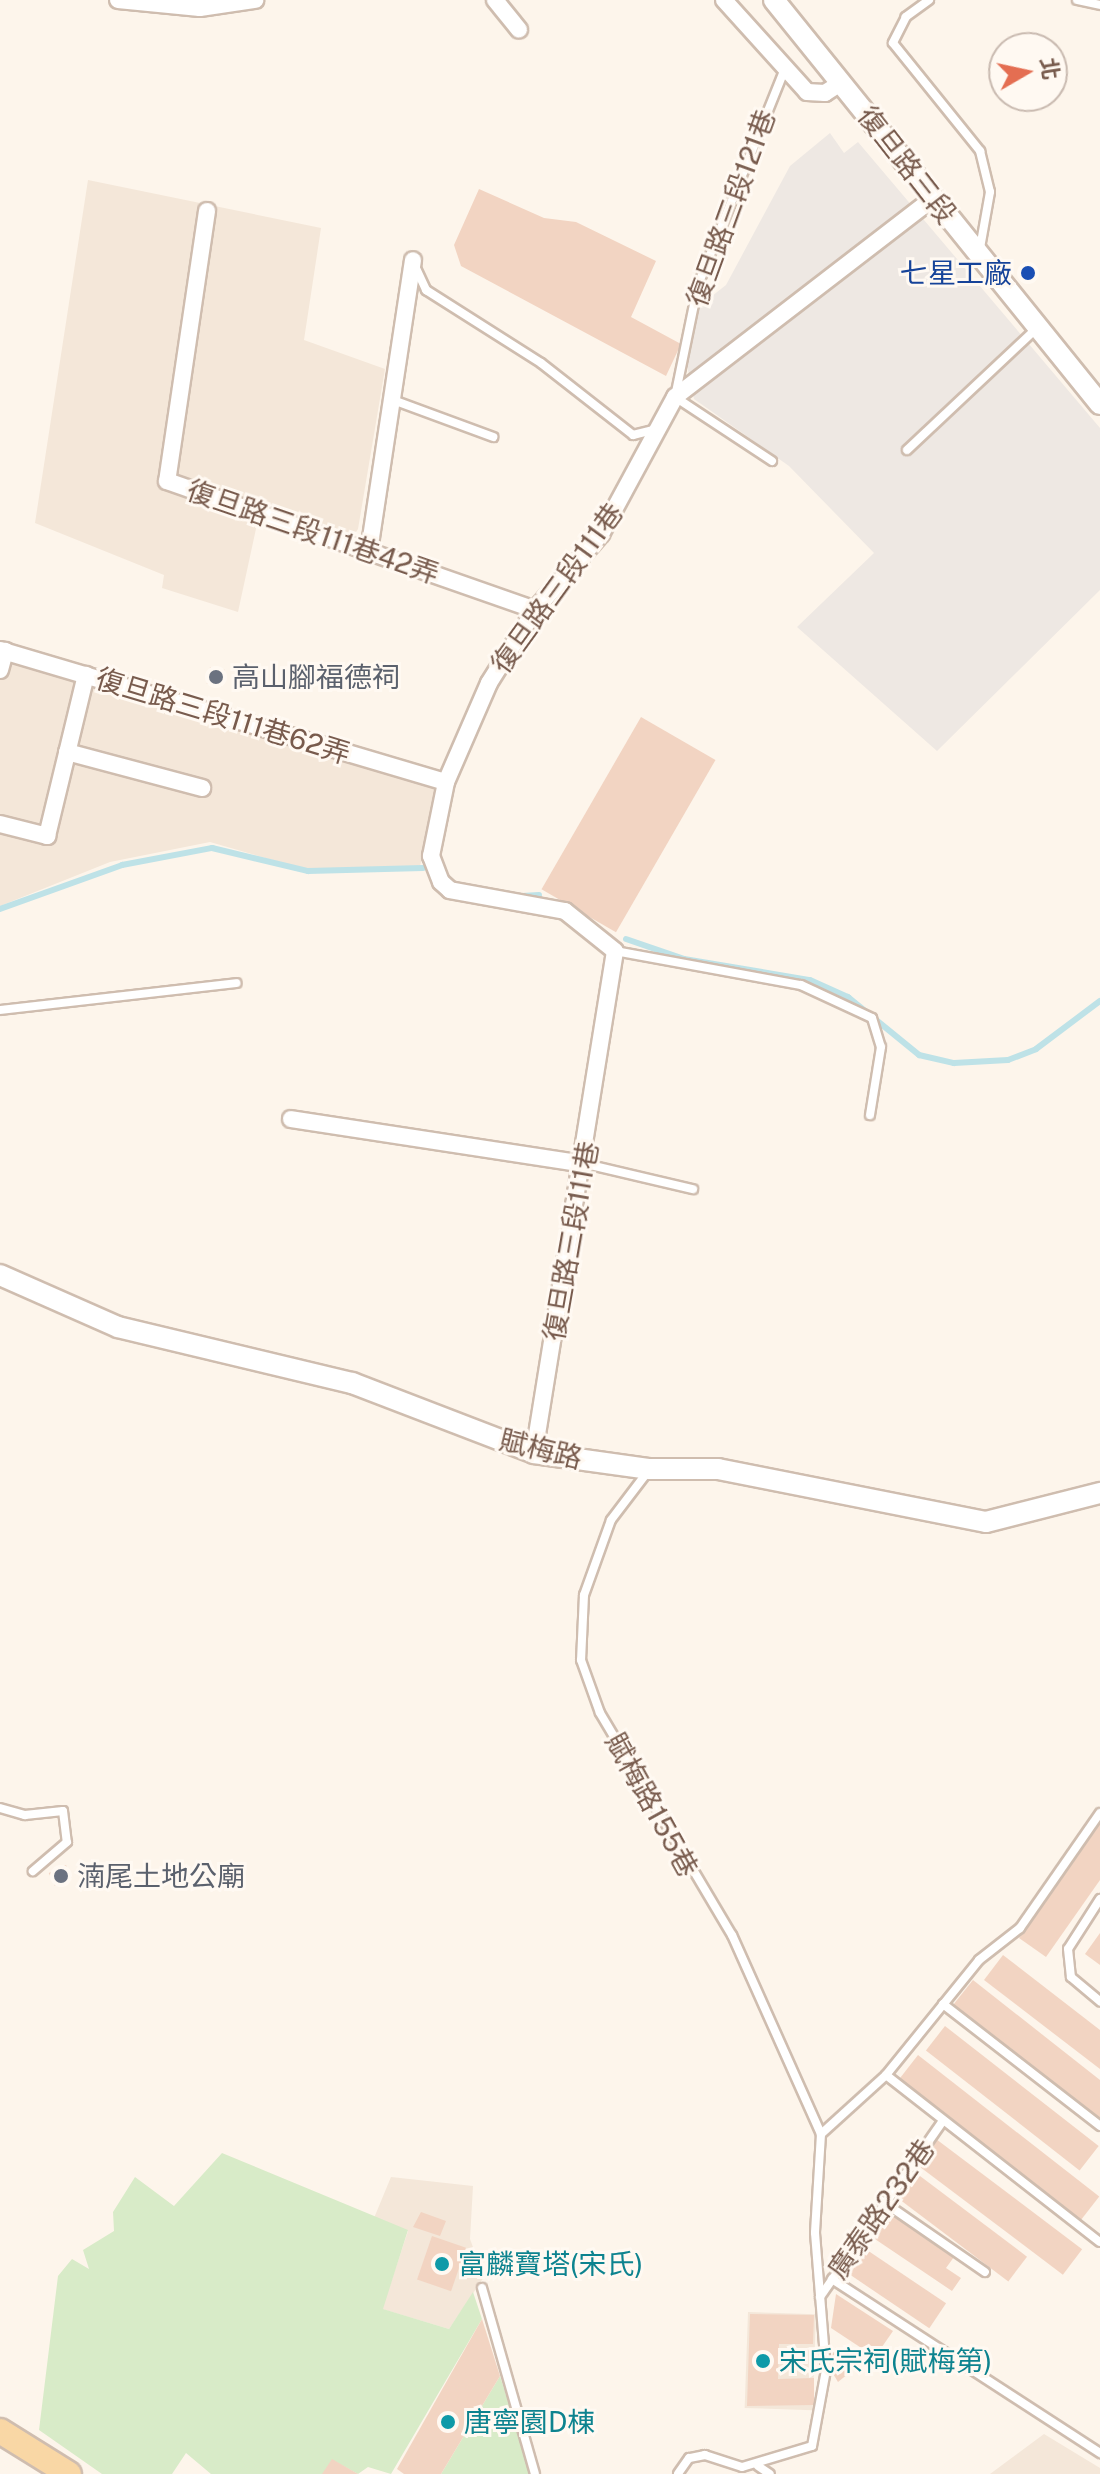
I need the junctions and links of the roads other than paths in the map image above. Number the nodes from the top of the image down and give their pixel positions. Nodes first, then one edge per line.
1 (118, 0) edge
2 (255, 0) edge
3 (495, 0) edge
4 (724, 0) edge
5 (774, 0) edge
6 (929, 0) edge
7 (1077, 0) edge
8 (1100, 5) edge
9 (519, 30) dead end
10 (785, 69) junction
11 (842, 82) junction
12 (933, 198) junction
13 (207, 211) dead end
14 (978, 257) junction
15 (413, 260) joint
16 (1036, 329) junction
17 (675, 397) junction
18 (392, 400) junction
19 (1100, 404) edge
20 (653, 430) junction
21 (493, 437) dead end
22 (907, 450) dead end
23 (772, 461) dead end
24 (369, 551) junction
25 (535, 610) junction
26 (2, 650) edge
27 (0, 670) edge
28 (86, 675) junction
29 (67, 752) junction
30 (446, 782) junction
31 (202, 788) dead end
32 (0, 824) edge
33 (615, 951) junction
34 (236, 983) dead end
35 (0, 1010) edge
36 (870, 1115) dead end
37 (291, 1119) dead end
38 (586, 1164) junction
39 (693, 1189) dead end
40 (0, 1275) edge
41 (534, 1453) junction
42 (650, 1469) junction
43 (1100, 1493) edge
44 (0, 1808) edge
45 (1100, 1813) edge
46 (33, 1871) dead end
47 (1100, 1899) edge
48 (1100, 2001) edge
49 (943, 2004) junction
50 (886, 2075) junction
51 (943, 2121) junction
52 (1100, 2126) edge
53 (821, 2134) junction
54 (882, 2201) junction
55 (1100, 2242) edge
56 (985, 2272) dead end
57 (832, 2279) junction
58 (482, 2288) dead end
59 (819, 2298) junction
60 (0, 2431) edge
61 (1100, 2453) edge
62 (758, 2466) junction
63 (742, 2467) junction
64 (69, 2474) edge
65 (535, 2474) edge
66 (678, 2474) edge
67 (733, 2474) edge
68 (770, 2474) edge

1 - 2 street
3 - 9 street
4 - 10 street
5 - 11 street, 復旦路三段
6 - 14 lane
7 - 8 lane
10 - 11 street
10 - 17 lane, 復旦路三段121巷
11 - 12 street, 復旦路三段
12 - 14 street, 復旦路三段
12 - 17 street, 復旦路三段111巷
13 - 24 street, 復旦路三段111巷42弄
14 - 16 street, 復旦路三段
15 - 18 street
15 - 20 lane
16 - 19 street, 復旦路三段
16 - 22 lane
17 - 20 street, 復旦路三段111巷
17 - 23 lane
18 - 21 lane
18 - 24 street
20 - 25 street, 復旦路三段111巷
24 - 25 street, 復旦路三段111巷42弄
25 - 30 street, 復旦路三段111巷
26 - 27 street
26 - 28 street, 復旦路三段111巷62弄
28 - 29 street
28 - 30 street, 復旦路三段111巷62弄
29 - 31 street
29 - 32 street
30 - 33 street, 復旦路三段111巷
33 - 36 lane
33 - 38 street, 復旦路三段111巷
34 - 35 lane
37 - 38 street
38 - 39 lane
38 - 41 street, 復旦路三段111巷
40 - 41 street, 賦梅路
41 - 42 street, 賦梅路
42 - 43 street, 賦梅路
42 - 53 lane, 賦梅路155巷
44 - 46 lane
45 - 49 lane
47 - 48 lane
49 - 50 lane
49 - 52 lane
50 - 51 lane, 廣泰路232巷
50 - 53 lane
51 - 54 lane, 廣泰路232巷
51 - 55 lane, 廣泰路232巷
53 - 59 lane
54 - 56 lane
54 - 57 lane, 廣泰路232巷
57 - 59 lane, 廣泰路232巷
57 - 61 lane
58 - 65 lane
59 - 62 lane
60 - 64 main road
62 - 63 lane
62 - 68 lane
63 - 66 lane
63 - 67 lane

